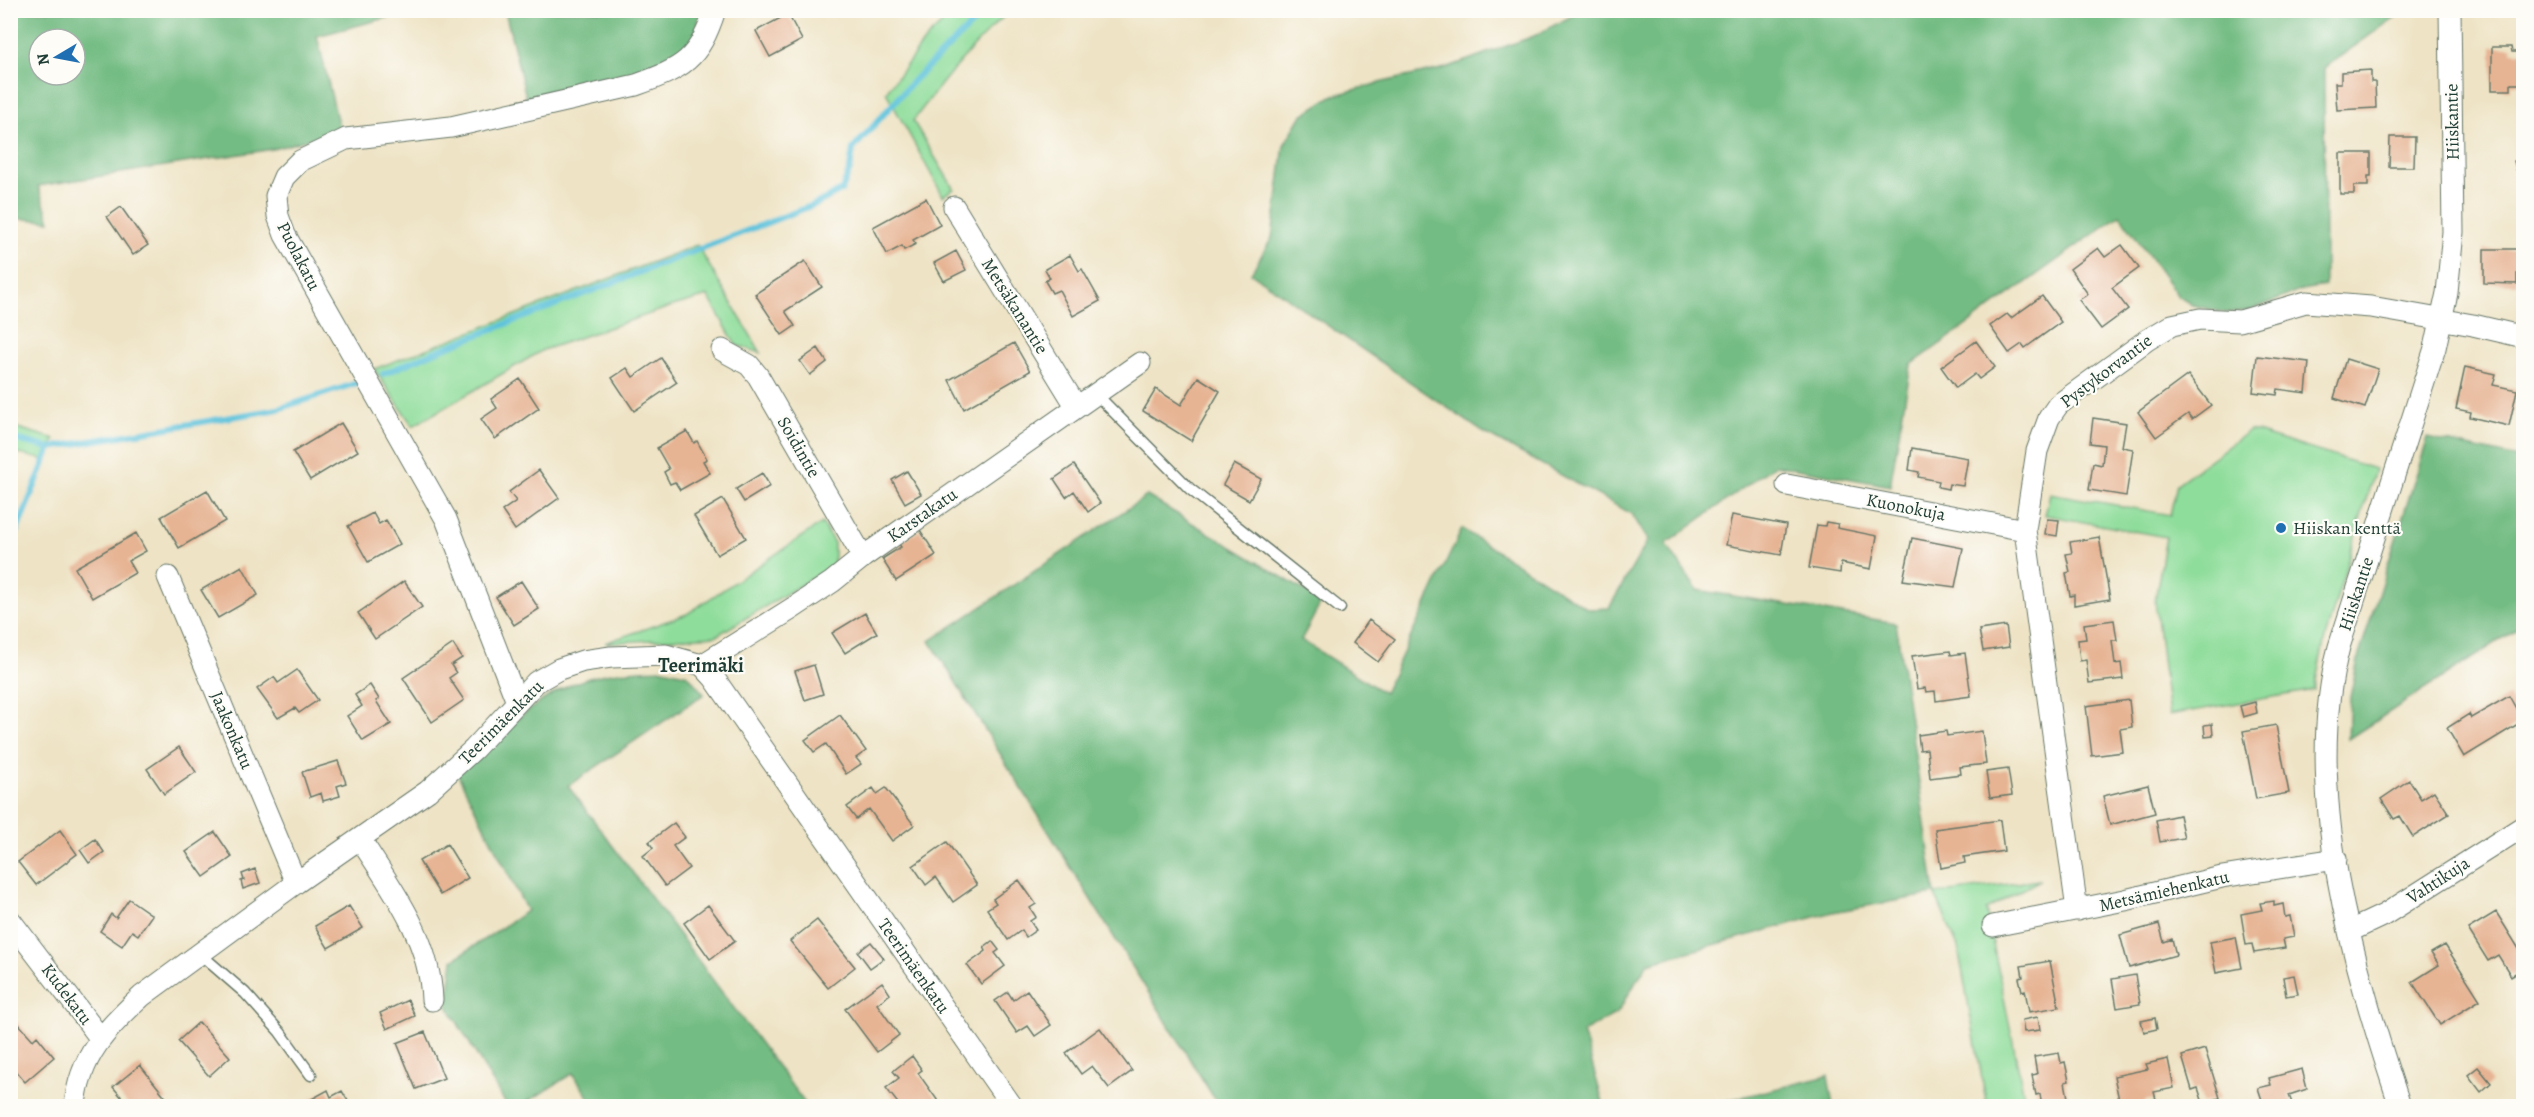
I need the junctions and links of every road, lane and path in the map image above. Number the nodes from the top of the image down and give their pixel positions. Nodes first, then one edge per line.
1 (715, 10) edge
2 (2450, 10) edge
3 (954, 207) dead end
4 (2442, 320) junction
5 (2523, 337) edge
6 (722, 350) dead end
7 (1140, 363) dead end
8 (1096, 394) junction
9 (1076, 406) junction
10 (1787, 485) dead end
11 (2025, 530) junction
12 (863, 557) junction
13 (168, 577) dead end
14 (1340, 608) dead end
15 (702, 664) junction
16 (517, 702) junction
17 (2523, 826) edge
18 (360, 839) junction
19 (2336, 859) junction
20 (296, 883) junction
21 (2077, 910) junction
22 (10, 920) edge
23 (1993, 926) dead end
24 (2350, 931) junction
25 (198, 953) junction
26 (432, 1000) dead end
27 (101, 1039) junction
28 (311, 1075) dead end
29 (75, 1107) edge
30 (1012, 1107) edge
31 (2400, 1107) edge

1 - 16 street, Puolakatu
2 - 4 street, Hiiskantie
3 - 9 street, Metsäkanantie
4 - 5 street, Pystykorvantie
4 - 11 street, Pystykorvantie
4 - 19 street, Hiiskantie
6 - 12 street, Soidintie
7 - 8 street, Karstakatu
8 - 9 street, Karstakatu
8 - 14 lane
9 - 12 street, Karstakatu
10 - 11 street, Kuonokuja
11 - 21 street, Pystykorvantie
12 - 15 street, Karstakatu
13 - 20 street, Jaakonkatu
15 - 16 street, Teerimäenkatu
15 - 30 street, Teerimäenkatu
16 - 18 street, Teerimäenkatu
17 - 24 street, Vahtikuja
18 - 20 street, Teerimäenkatu
18 - 26 street
19 - 21 street, Metsämiehenkatu
19 - 24 street, Hiiskantie
20 - 25 street, Teerimäenkatu
21 - 23 street, Metsämiehenkatu
22 - 27 street, Kudekatu
24 - 31 street, Hiiskantie
25 - 27 street, Teerimäenkatu
25 - 28 lane
27 - 29 street, Teerimäenkatu

